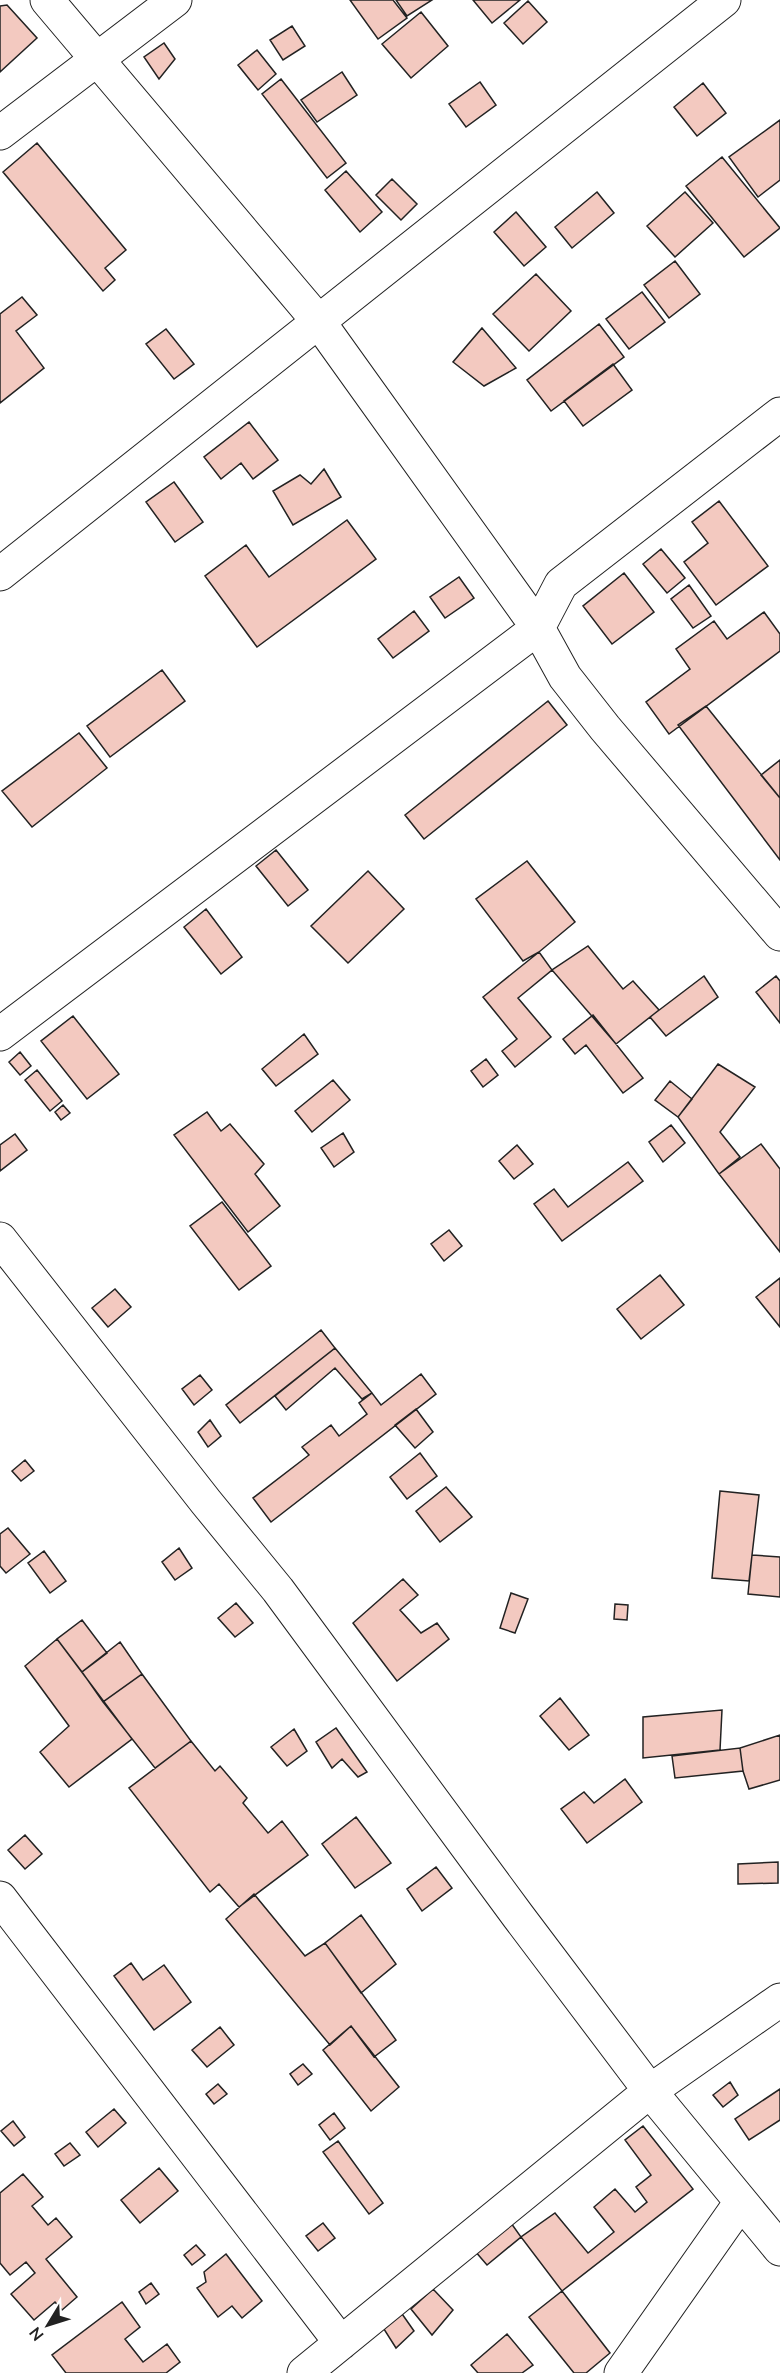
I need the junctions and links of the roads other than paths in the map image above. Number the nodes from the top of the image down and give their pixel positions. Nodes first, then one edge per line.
1 (47, 0) edge
2 (175, 0) edge
3 (724, 0) edge
4 (97, 60) junction
5 (0, 133) edge
6 (319, 322) junction
7 (780, 414) edge
8 (0, 574) edge
9 (538, 628) junction
10 (780, 934) edge
11 (0, 1034) edge
12 (0, 1239) edge
13 (0, 1898) edge
14 (780, 2000) edge
15 (650, 2091) junction
16 (741, 2202) junction
17 (780, 2249) edge
18 (341, 2343) junction
19 (304, 2373) edge
20 (621, 2373) edge

1 - 4 street
2 - 4 street
3 - 6 street
4 - 5 street
4 - 6 street
6 - 8 street
6 - 9 street
7 - 9 street
9 - 10 street
9 - 11 street
12 - 15 street
13 - 18 street
14 - 15 street
15 - 16 street
15 - 18 street
16 - 17 street
16 - 20 street
18 - 19 street

